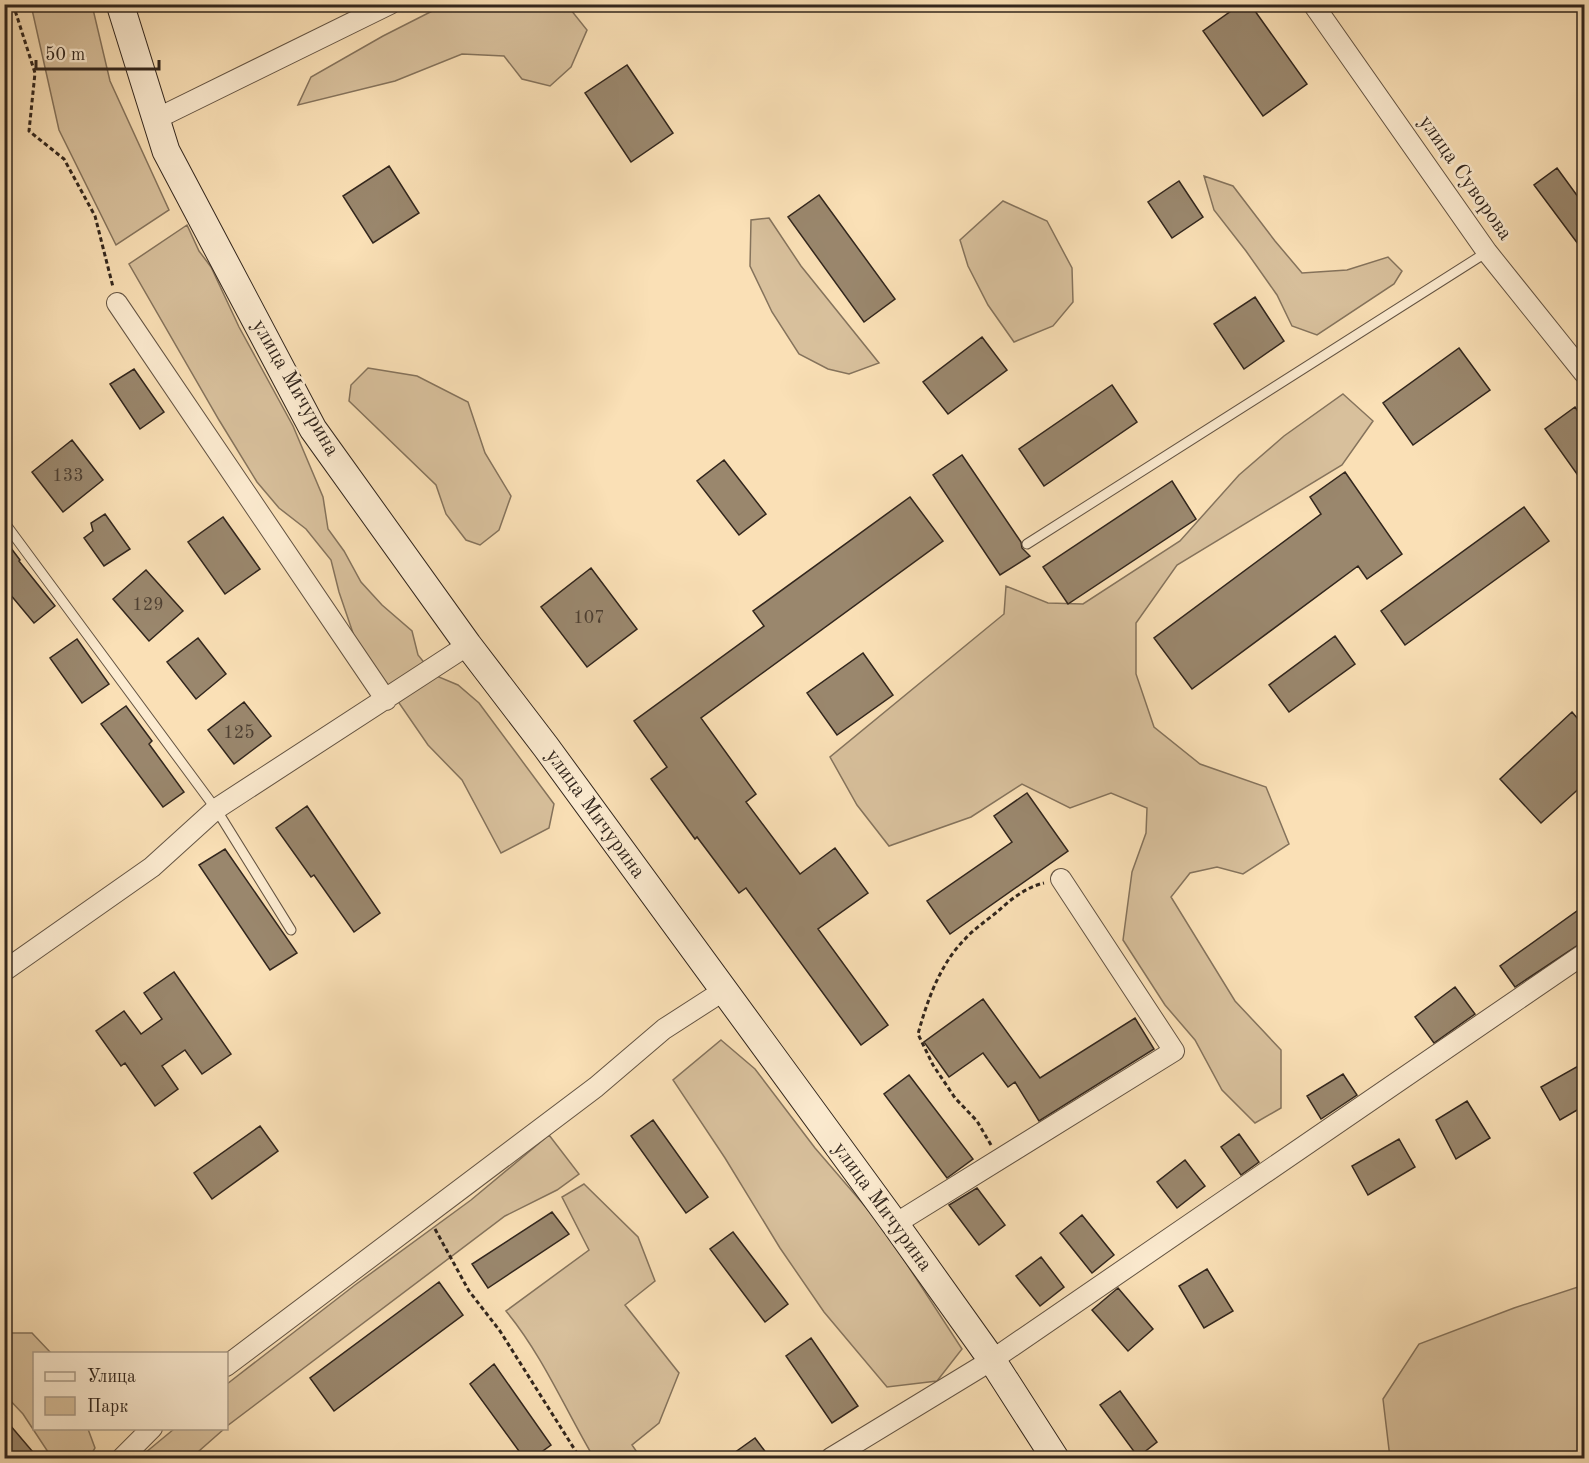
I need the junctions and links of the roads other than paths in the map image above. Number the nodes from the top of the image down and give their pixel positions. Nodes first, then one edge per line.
1 (120, 4) edge
2 (390, 4) edge
3 (1313, 4) edge
4 (156, 118) junction
5 (1487, 252) junction
6 (117, 303) road end
7 (1584, 373) edge
8 (4, 522) edge
9 (1027, 544) dead end
10 (468, 645) junction
11 (386, 700) junction
12 (216, 809) junction
13 (1061, 879) road end
14 (291, 930) dead end
15 (1584, 954) edge
16 (4, 971) edge
17 (723, 991) junction
18 (895, 1224) junction
19 (992, 1360) junction
20 (228, 1364) edge
21 (150, 1430) edge
22 (122, 1458) edge
23 (831, 1458) edge
24 (1055, 1458) edge

1 - 4 main road, улица Мичурина
2 - 4 street
3 - 5 street, улица Суворова
4 - 10 main road, улица Мичурина
5 - 7 street, улица Суворова
5 - 9 lane
6 - 11 street
8 - 12 lane
10 - 11 street
10 - 17 main road, улица Мичурина
11 - 12 street
12 - 14 lane
12 - 16 street
13 - 18 street
15 - 19 street
17 - 18 main road, улица Мичурина
17 - 20 street
18 - 19 main road, улица Мичурина
19 - 23 street
19 - 24 main road, улица Мичурина
21 - 22 street

